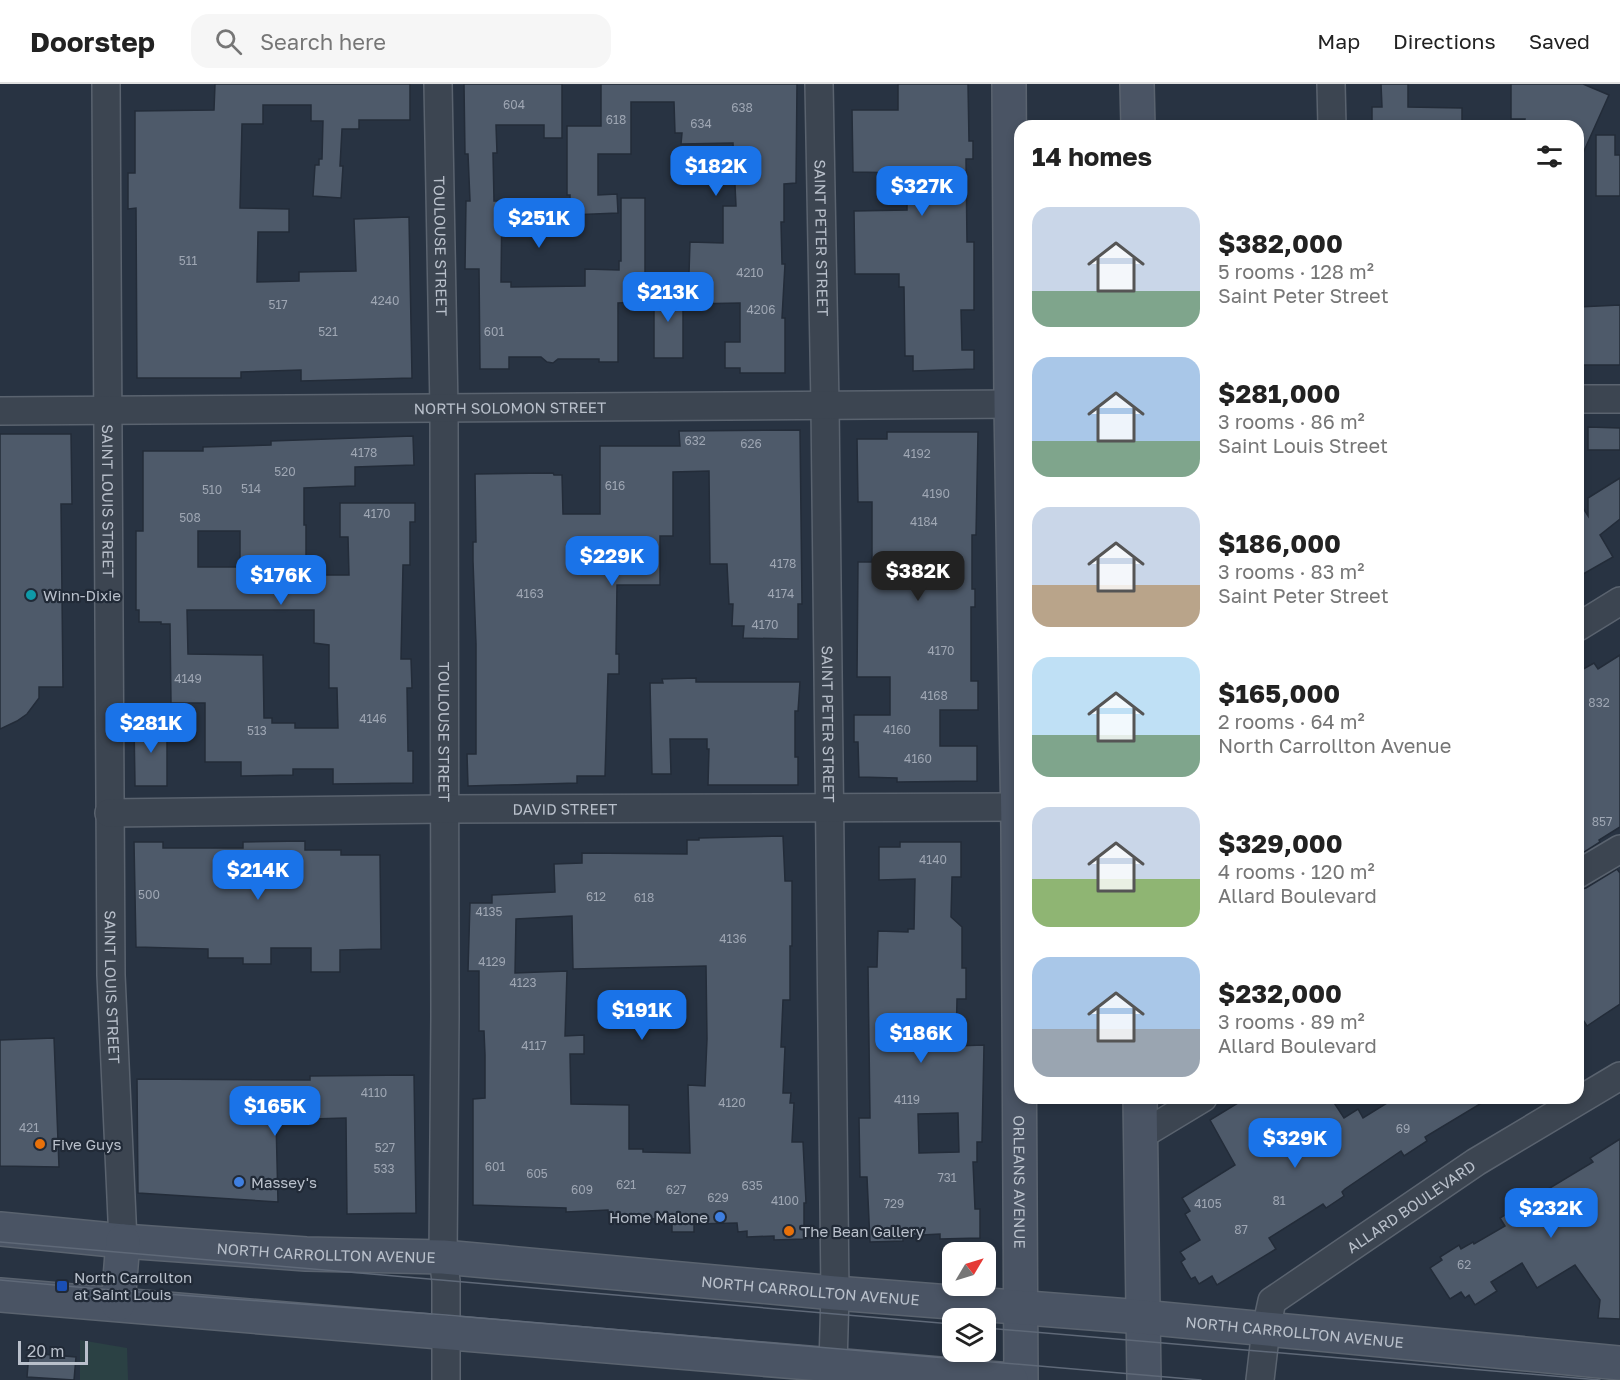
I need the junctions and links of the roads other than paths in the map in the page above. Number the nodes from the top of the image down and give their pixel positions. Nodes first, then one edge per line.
1 (106, 84) edge
2 (438, 84) edge
3 (819, 84) edge
4 (1009, 84) edge
5 (1137, 84) edge
6 (1331, 84) edge
7 (1138, 120) edge
8 (1332, 120) edge
9 (1014, 313) edge
10 (1584, 399) edge
11 (1620, 399) edge
12 (1014, 404) edge
13 (825, 405) junction
14 (444, 409) junction
15 (0, 411) edge
16 (107, 412) junction
17 (1620, 601) edge
18 (1584, 623) edge
19 (1014, 807) edge
20 (830, 808) junction
21 (444, 810) junction
22 (109, 813) junction
23 (1620, 849) edge
24 (1584, 870) edge
25 (1620, 1076) edge
26 (1584, 1098) edge
27 (1020, 1104) edge
28 (1140, 1104) edge
29 (1193, 1104) edge
30 (1573, 1104) edge
31 (1140, 1136) junction
32 (0, 1229) edge
33 (123, 1241) junction
34 (442, 1257) junction
35 (835, 1293) junction
36 (0, 1295) edge
37 (118, 1304) junction
38 (1021, 1307) junction
39 (1142, 1317) junction
40 (1266, 1329) junction
41 (446, 1333) junction
42 (1620, 1363) edge
43 (833, 1365) junction
44 (446, 1380) edge
45 (1011, 1380) edge
46 (1021, 1380) edge
47 (1144, 1380) edge
48 (1260, 1380) edge

1 - 16 street, SAINT LOUIS STREET
2 - 14 street, TOULOUSE STREET
3 - 13 street, SAINT PETER STREET
4 - 9 main road, ORLEANS AVENUE
5 - 7 main road
6 - 8 street
10 - 11 street
12 - 13 street, NORTH SOLOMON STREET
13 - 14 street, NORTH SOLOMON STREET
13 - 20 street, SAINT PETER STREET
14 - 16 street, NORTH SOLOMON STREET
14 - 21 street, TOULOUSE STREET
15 - 16 street, NORTH SOLOMON STREET
16 - 22 street, SAINT LOUIS STREET
17 - 18 street
19 - 20 street, DAVID STREET
20 - 21 street, DAVID STREET
20 - 35 street, SAINT PETER STREET
21 - 22 street, DAVID STREET
21 - 34 street, TOULOUSE STREET
22 - 33 street, SAINT LOUIS STREET
23 - 24 street
25 - 26 street, ALLARD BOULEVARD
27 - 38 main road, ORLEANS AVENUE
28 - 31 main road
29 - 31 street
30 - 40 street, ALLARD BOULEVARD
31 - 39 main road
32 - 33 main road, NORTH CARROLLTON AVENUE
33 - 34 main road, NORTH CARROLLTON AVENUE
33 - 37 main road
34 - 35 main road, NORTH CARROLLTON AVENUE
34 - 41 street, TOULOUSE STREET
35 - 38 main road, NORTH CARROLLTON AVENUE
35 - 43 street, SAINT PETER STREET
36 - 37 main road
37 - 41 main road
38 - 39 main road, NORTH CARROLLTON AVENUE
38 - 46 main road, ORLEANS AVENUE
39 - 40 main road, NORTH CARROLLTON AVENUE
39 - 47 main road
40 - 42 main road, NORTH CARROLLTON AVENUE
40 - 48 street, ALLARD BOULEVARD
41 - 43 main road
41 - 44 street, TOULOUSE STREET
43 - 45 main road

